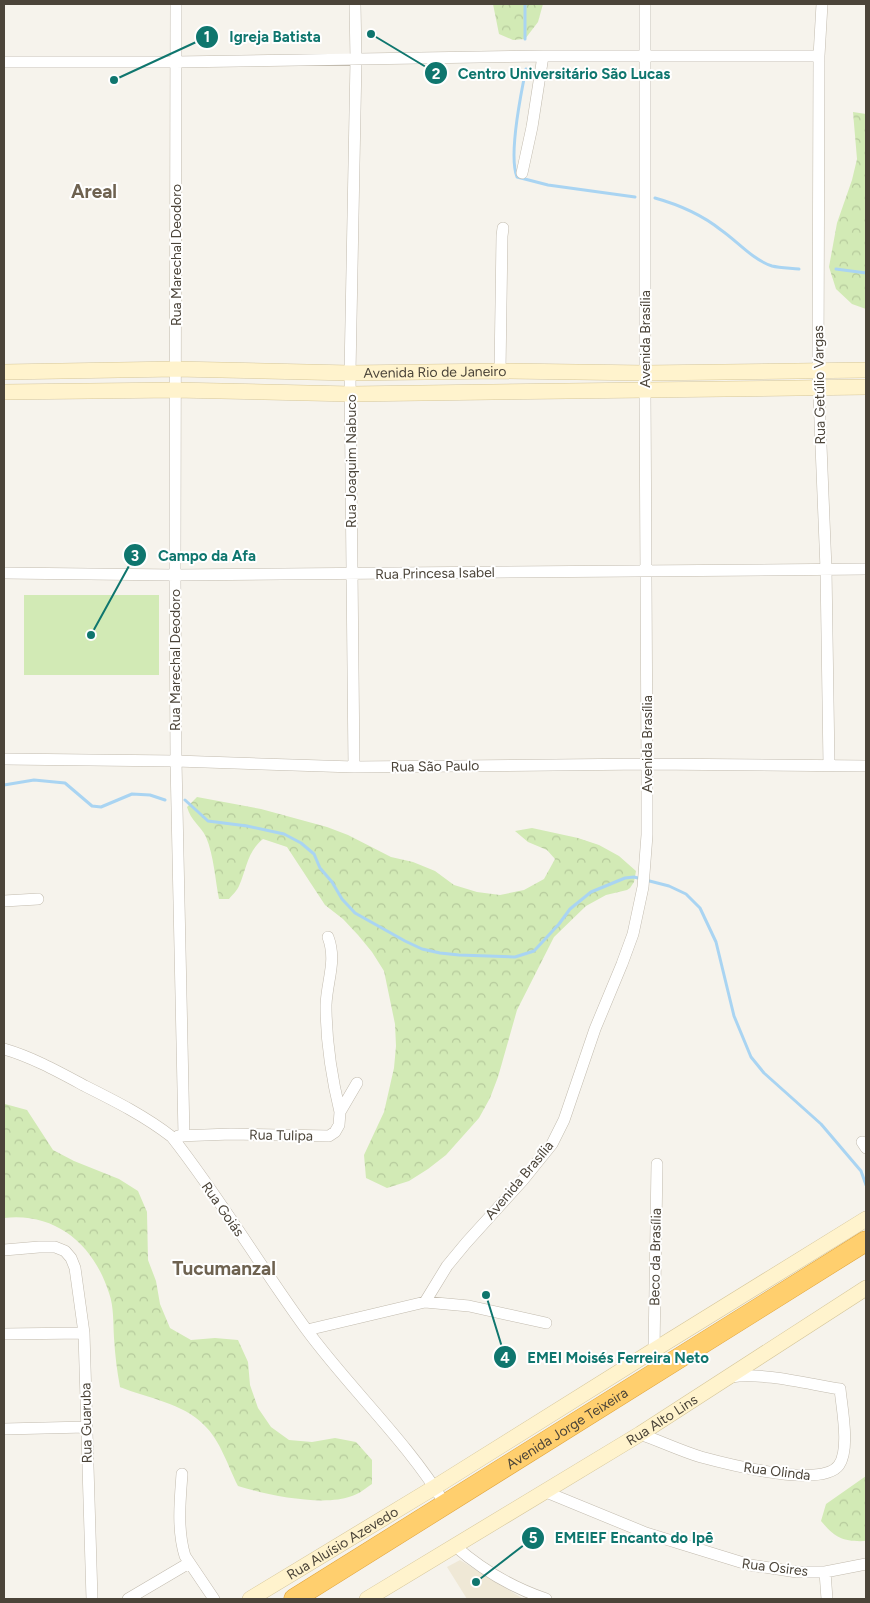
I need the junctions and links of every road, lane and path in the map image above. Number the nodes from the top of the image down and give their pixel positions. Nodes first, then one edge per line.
1 (176, 4) edge
2 (355, 4) edge
3 (645, 4) edge
4 (822, 4) edge
5 (543, 56) junction
6 (646, 56) junction
7 (819, 56) junction
8 (356, 60) junction
9 (4, 62) edge
10 (176, 62) junction
11 (522, 173) dead end
12 (503, 228) dead end
13 (176, 369) junction
14 (866, 370) edge
15 (500, 371) junction
16 (818, 371) junction
17 (4, 372) edge
18 (350, 373) junction
19 (645, 373) junction
20 (866, 388) edge
21 (818, 389) junction
22 (176, 390) junction
23 (645, 390) junction
24 (4, 392) edge
25 (351, 394) junction
26 (866, 568) edge
27 (826, 569) junction
28 (647, 571) junction
29 (4, 573) edge
30 (352, 574) junction
31 (174, 575) junction
32 (4, 759) edge
33 (176, 761) junction
34 (647, 764) junction
35 (828, 765) junction
36 (866, 766) edge
37 (354, 768) junction
38 (38, 898) dead end
39 (4, 901) edge
40 (328, 937) dead end
41 (4, 1049) edge
42 (357, 1083) dead end
43 (340, 1112) junction
44 (184, 1136) junction
45 (172, 1137) junction
46 (657, 1164) dead end
47 (866, 1219) edge
48 (866, 1241) edge
49 (4, 1250) edge
50 (866, 1256) edge
51 (866, 1288) edge
52 (424, 1302) junction
53 (546, 1323) dead end
54 (307, 1330) junction
55 (84, 1333) junction
56 (4, 1334) edge
57 (654, 1350) junction
58 (727, 1378) junction
59 (86, 1427) junction
60 (4, 1428) edge
61 (640, 1434) junction
62 (182, 1474) dead end
63 (546, 1492) junction
64 (440, 1496) junction
65 (455, 1546) junction
66 (189, 1563) junction
67 (866, 1564) edge
68 (825, 1572) junction
69 (321, 1598) edge
70 (92, 1599) edge
71 (128, 1599) edge
72 (214, 1599) edge
73 (250, 1599) edge
74 (294, 1599) edge
75 (367, 1599) edge
76 (545, 1599) edge
77 (827, 1599) edge

1 - 10 street, Rua Marechal Deodoro
2 - 8 street, Rua Joaquim Nabuco
3 - 6 street, Avenida Brasília
4 - 7 street, Rua Getúlio Vargas
5 - 6 street
5 - 8 street
5 - 11 street
6 - 7 street
6 - 19 street, Avenida Brasília
7 - 16 street, Rua Getúlio Vargas
8 - 10 street
8 - 18 street, Rua Joaquim Nabuco
9 - 10 street
10 - 13 street, Rua Marechal Deodoro
12 - 15 street
13 - 17 main road, Avenida Rio de Janeiro
13 - 18 main road, Avenida Rio de Janeiro
13 - 22 street, Rua Marechal Deodoro
14 - 16 main road, Avenida Rio de Janeiro
15 - 18 main road, Avenida Rio de Janeiro
15 - 19 main road, Avenida Rio de Janeiro
16 - 19 main road, Avenida Rio de Janeiro
16 - 21 street, Rua Getúlio Vargas
18 - 25 street, Rua Joaquim Nabuco
19 - 23 street, Avenida Brasília
20 - 21 main road, Avenida Rio de Janeiro
21 - 23 main road, Avenida Rio de Janeiro
21 - 27 street, Rua Getúlio Vargas
22 - 24 main road, Avenida Rio de Janeiro
22 - 25 main road, Avenida Rio de Janeiro
22 - 31 street, Rua Marechal Deodoro
23 - 25 main road, Avenida Rio de Janeiro
23 - 28 street, Avenida Brasília
25 - 30 street, Rua Joaquim Nabuco
26 - 27 street, Rua Princesa Isabel
27 - 28 street, Rua Princesa Isabel
27 - 35 street, Rua Getúlio Vargas
28 - 30 street, Rua Princesa Isabel
28 - 34 street, Avenida Brasília
29 - 31 street, Rua Princesa Isabel
30 - 31 street, Rua Princesa Isabel
30 - 37 street, Rua Joaquim Nabuco
31 - 33 street, Rua Marechal Deodoro
32 - 33 street, Rua São Paulo
33 - 37 street, Rua São Paulo
33 - 44 street, Rua Marechal Deodoro
34 - 35 street, Rua São Paulo
34 - 37 street, Rua São Paulo
34 - 52 street, Avenida Brasília
35 - 36 street, Rua São Paulo
38 - 39 street
40 - 43 street
41 - 45 street, Rua Goiás
42 - 43 street, Rua Tulipa
43 - 44 street, Rua Tulipa
44 - 45 street, Rua Tulipa
45 - 54 street, Rua Goiás
46 - 57 street, Beco da Brasília
47 - 57 main road, Rua Aluísio Azevedo
48 - 64 highway, Avenida Jorge Teixeira
49 - 55 street, Rua Guaruba
50 - 69 highway, Avenida Jorge Teixeira
51 - 58 main road, Rua Alto Lins
52 - 53 street
52 - 54 street
54 - 64 street, Rua Goiás
55 - 56 street
55 - 59 street, Rua Guaruba
57 - 64 main road, Rua Aluísio Azevedo
58 - 61 main road, Rua Alto Lins
58 - 61 street, Rua Olinda
59 - 60 street
59 - 70 street, Rua Guaruba
61 - 63 main road, Rua Alto Lins
62 - 66 street
63 - 65 main road, Rua Alto Lins
63 - 68 street, Rua Osires
64 - 73 main road, Rua Aluísio Azevedo
64 - 74 highway, Avenida Jorge Teixeira
65 - 75 main road, Rua Alto Lins
65 - 76 street
66 - 71 street
66 - 72 street
67 - 68 street, Rua Osires
68 - 77 street

